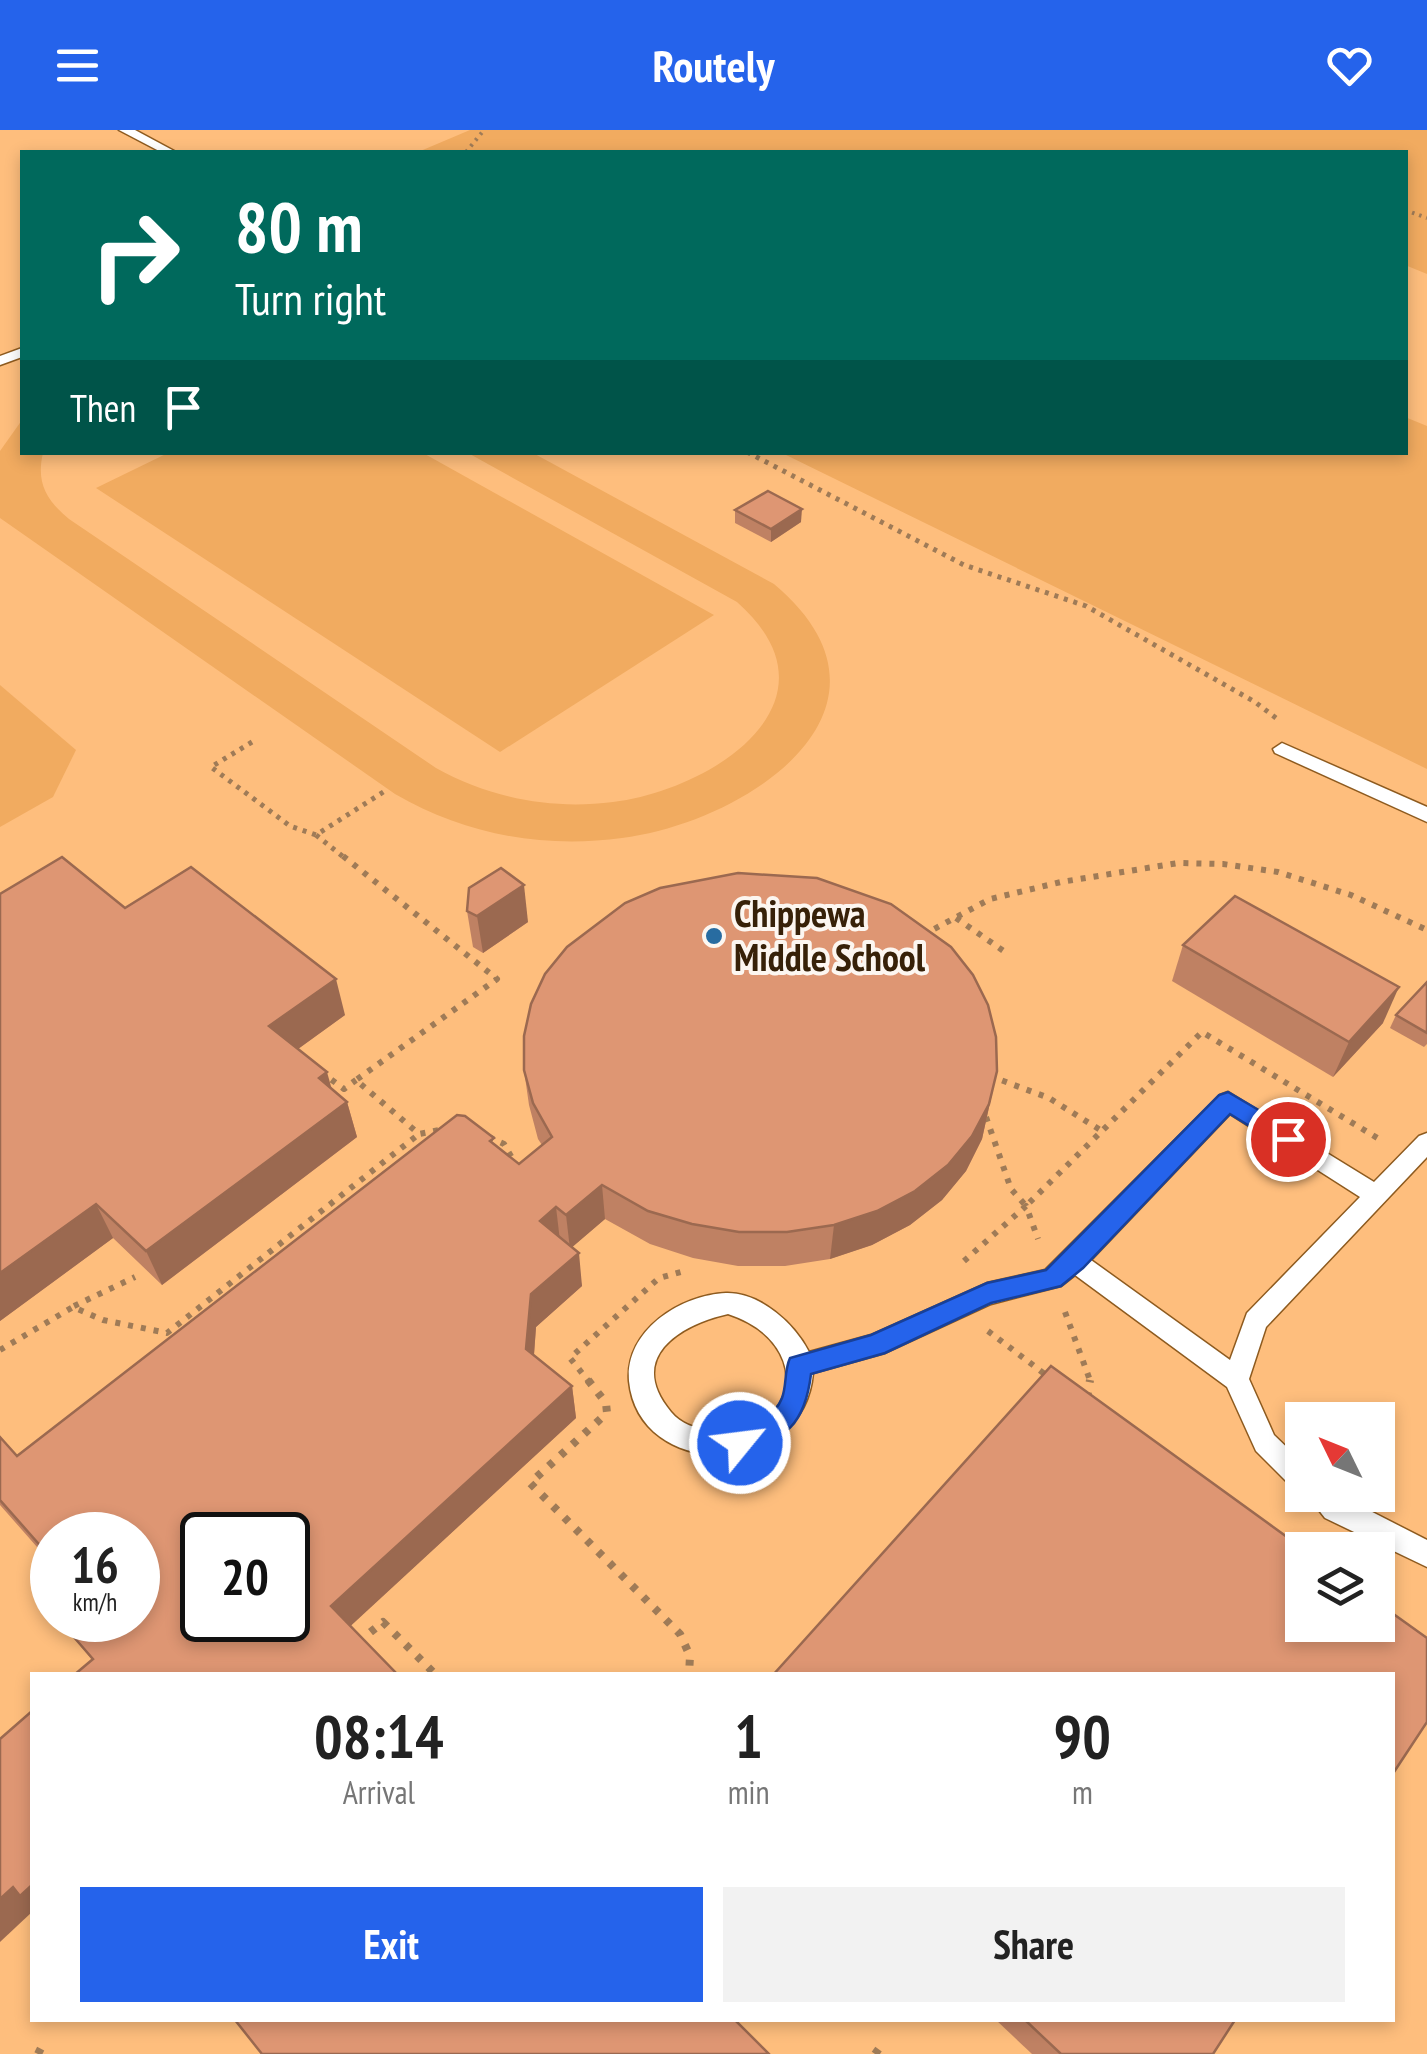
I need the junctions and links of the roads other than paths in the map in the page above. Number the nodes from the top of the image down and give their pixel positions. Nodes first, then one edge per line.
1 (125, 130) edge
2 (166, 150) edge
3 (1282, 749) dead end
4 (1427, 815) edge
5 (1427, 1142) edge
6 (1378, 1196) junction
7 (1074, 1261) junction
8 (800, 1366) junction
9 (1236, 1379) junction
10 (1285, 1463) edge
11 (1339, 1512) edge
12 (1427, 1554) edge

1 - 2 lane
3 - 4 lane
5 - 6 lane
6 - 7 lane
6 - 9 lane
7 - 8 lane
7 - 9 lane
8 - 8 lane
9 - 10 lane
11 - 12 lane

